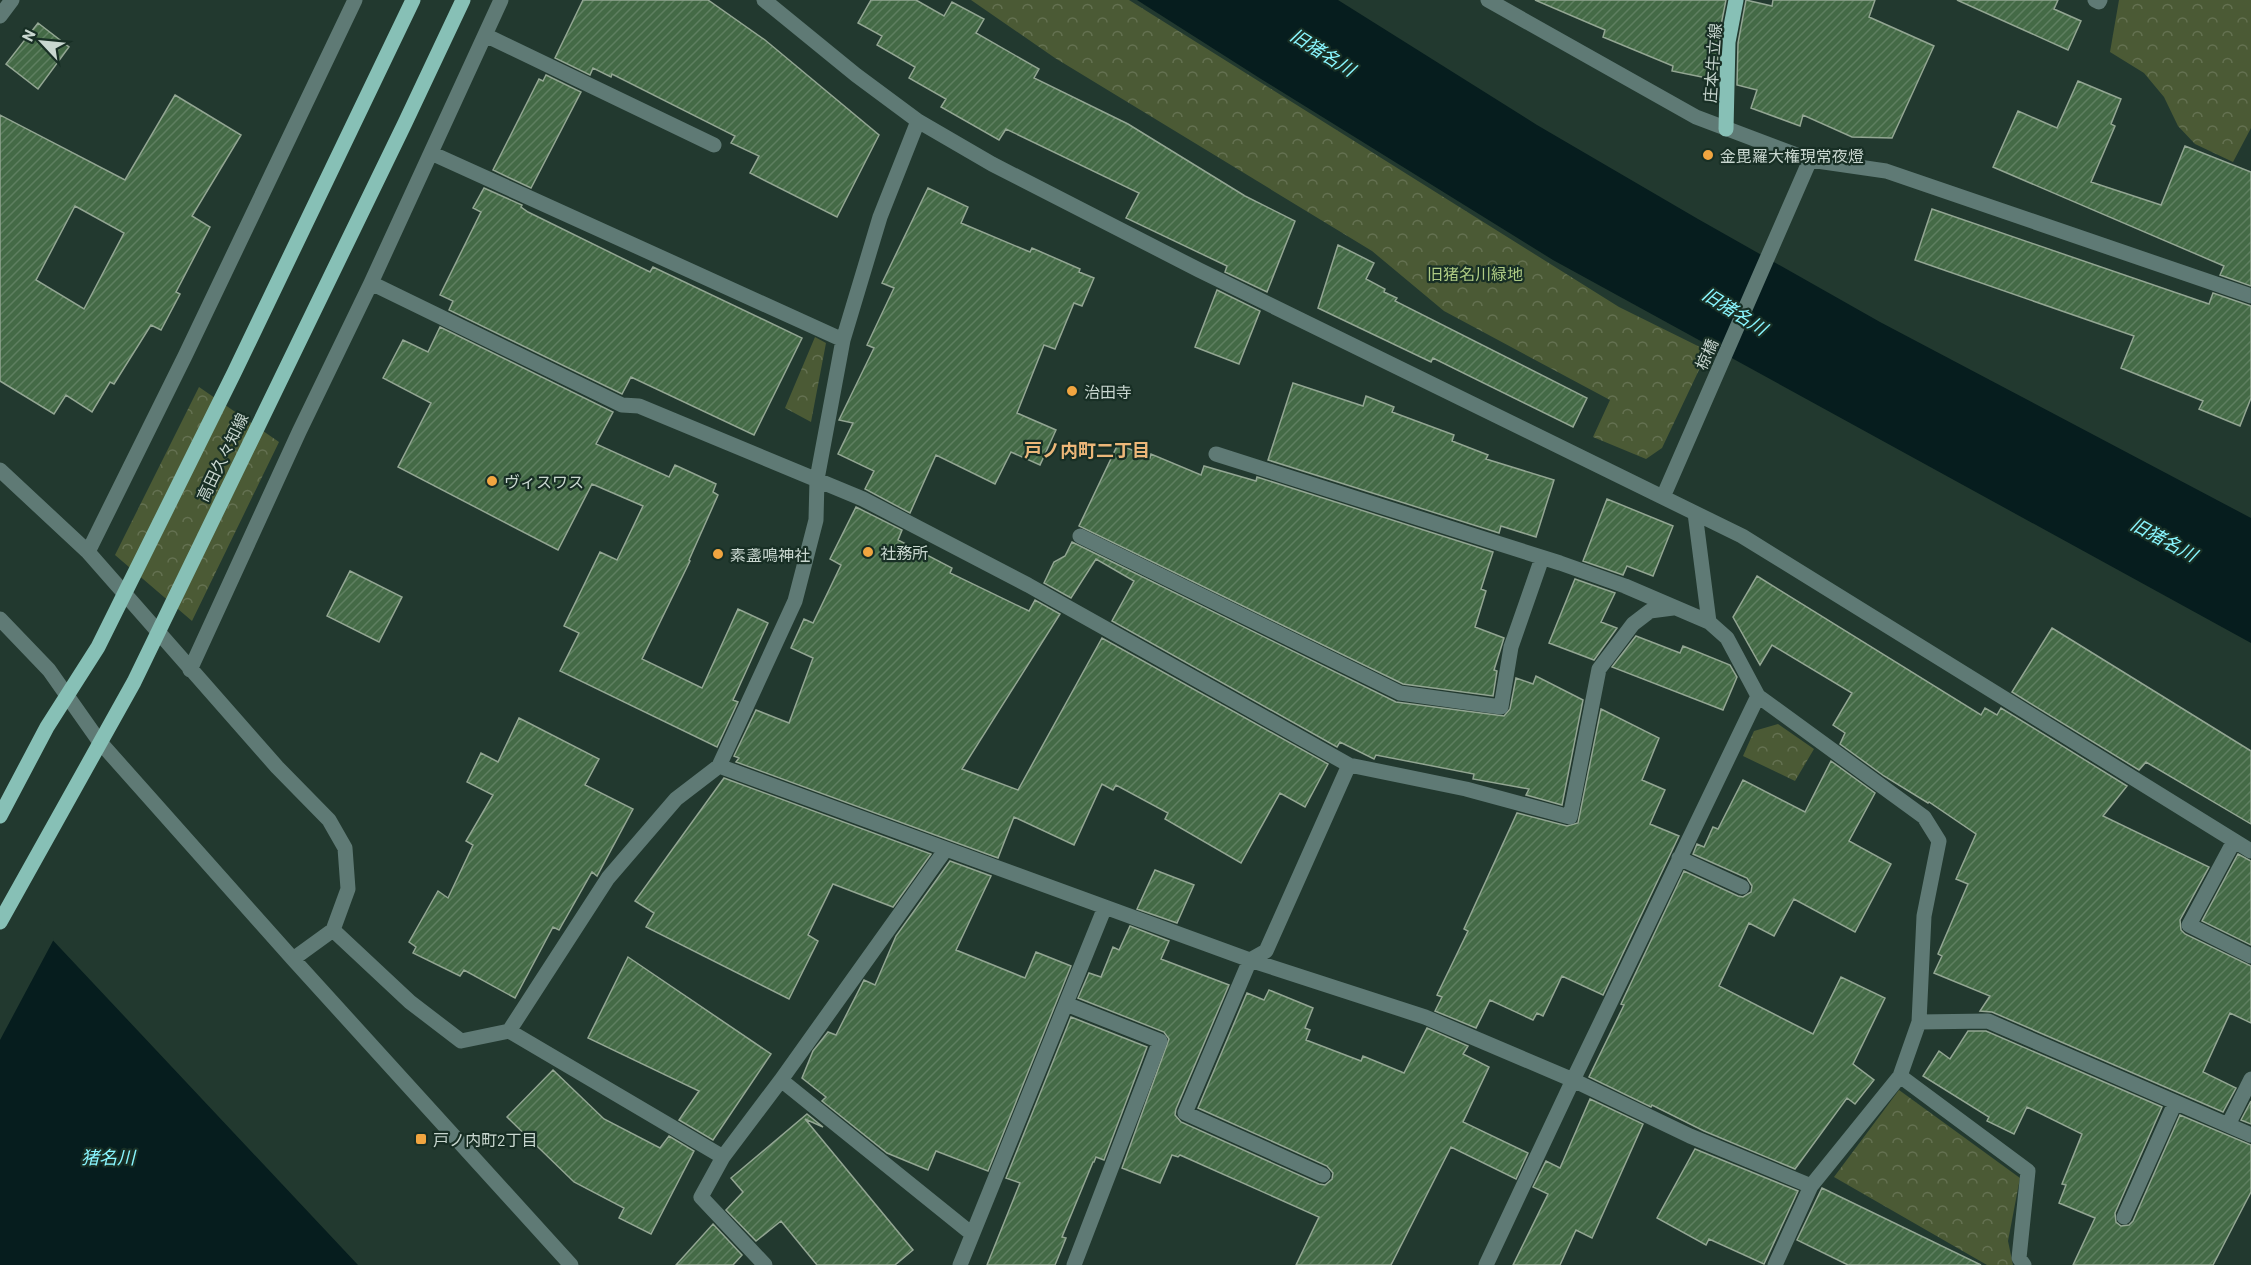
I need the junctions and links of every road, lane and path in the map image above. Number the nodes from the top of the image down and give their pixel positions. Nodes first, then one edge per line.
1 (12, 0) edge
2 (355, 0) edge
3 (413, 0) edge
4 (463, 0) edge
5 (501, 0) edge
6 (764, 0) edge
7 (1488, 0) edge
8 (1736, 0) edge
9 (0, 16) edge
10 (485, 35) junction
11 (918, 121) junction
12 (1726, 129) junction
13 (714, 145) dead end
14 (431, 153) junction
15 (1810, 160) junction
16 (371, 283) junction
17 (2251, 296) edge
18 (843, 340) junction
19 (1216, 454) dead end
20 (0, 470) edge
21 (818, 479) junction
22 (1663, 497) junction
23 (1695, 513) junction
24 (1080, 536) dead end
25 (88, 552) junction
26 (1542, 558) junction
27 (1673, 608) junction
28 (0, 620) edge
29 (1709, 622) junction
30 (190, 670) junction
31 (66, 695) junction
32 (1758, 696) junction
33 (99, 741) junction
34 (1349, 765) junction
35 (719, 766) junction
36 (0, 816) edge
37 (2234, 841) junction
38 (946, 849) junction
39 (2251, 851) edge
40 (1680, 858) junction
41 (1742, 887) dead end
42 (1105, 908) junction
43 (0, 922) edge
44 (333, 930) junction
45 (2251, 956) edge
46 (292, 959) junction
47 (1250, 960) junction
48 (1066, 1004) junction
49 (1919, 1022) junction
50 (509, 1032) junction
51 (1900, 1077) junction
52 (2251, 1079) edge
53 (781, 1080) junction
54 (1573, 1080) junction
55 (2175, 1103) junction
56 (2228, 1125) junction
57 (2251, 1135) edge
58 (723, 1157) junction
59 (1323, 1175) dead end
60 (1811, 1186) junction
61 (2124, 1217) dead end
62 (972, 1234) junction
63 (571, 1265) edge
64 (765, 1265) edge
65 (960, 1265) edge
66 (1074, 1265) edge
67 (1486, 1265) edge
68 (1776, 1265) edge
69 (2024, 1265) edge

1 - 9 street
2 - 25 street
3 - 31 main road, 高田久々知線
4 - 33 main road, 高田久々知線
5 - 10 street
6 - 11 street
7 - 12 street
8 - 12 main road, 庄本牛立線
10 - 13 street
10 - 14 street
11 - 18 street
11 - 22 street
12 - 15 street
14 - 16 street
14 - 18 street
15 - 17 street
15 - 22 street, 椋橋
16 - 21 street
16 - 30 street
18 - 21 street
19 - 26 street
20 - 25 street
21 - 34 street
21 - 35 street
22 - 23 street
23 - 29 street
23 - 37 street
24 - 26 street
25 - 30 street
26 - 27 street
27 - 29 street
27 - 34 street
28 - 31 street
29 - 32 street
30 - 44 street
31 - 33 street
31 - 36 main road, 高田久々知線
32 - 40 street
32 - 49 street
33 - 43 main road, 高田久々知線
33 - 46 street
34 - 47 street
35 - 38 street
35 - 50 street
37 - 39 street
37 - 45 street
38 - 42 street
38 - 53 street
40 - 41 street
40 - 54 street
42 - 47 street
42 - 48 street
44 - 46 street
44 - 50 street
46 - 63 street
47 - 54 street
47 - 59 street
48 - 62 street
48 - 66 street
49 - 51 street
49 - 55 street
50 - 58 street
51 - 60 street
51 - 69 street
52 - 56 street
53 - 58 street
53 - 62 street
54 - 60 street
54 - 67 street
55 - 56 street
55 - 61 street
56 - 57 street
58 - 64 street
60 - 68 street
62 - 65 street

